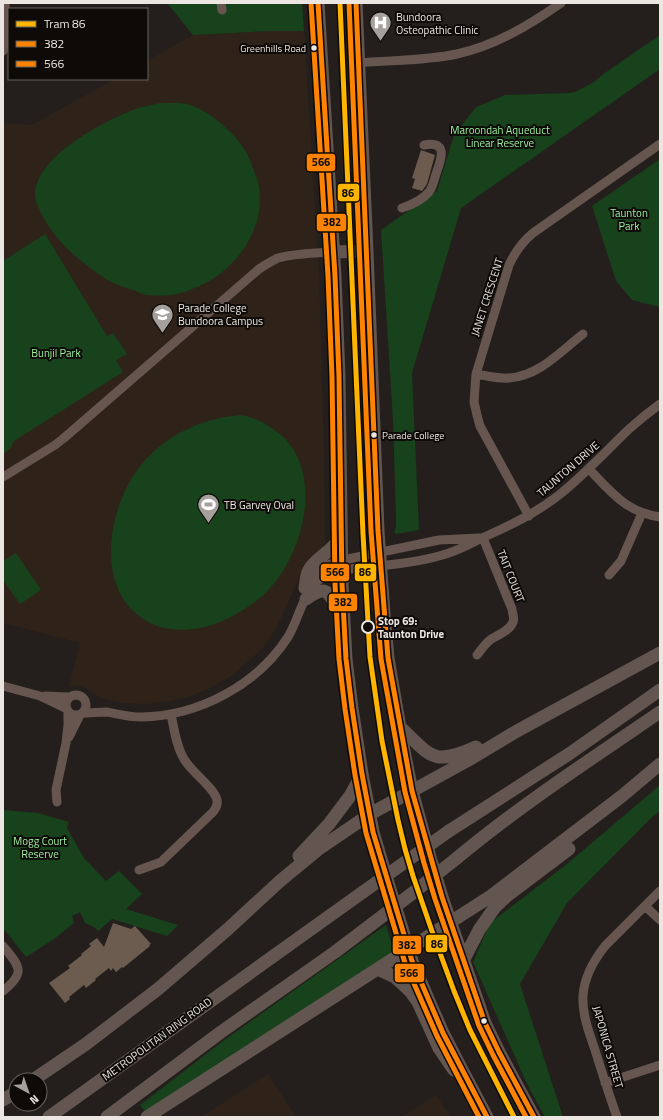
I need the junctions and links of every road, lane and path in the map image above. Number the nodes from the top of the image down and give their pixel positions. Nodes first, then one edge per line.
1 (5, 3) edge
2 (318, 3) edge
3 (356, 3) edge
4 (561, 3) edge
5 (5, 47) edge
6 (358, 63) junction
7 (660, 144) edge
8 (424, 145) dead end
9 (402, 208) dead end
10 (367, 251) junction
11 (333, 252) junction
12 (583, 334) dead end
13 (476, 374) junction
14 (660, 404) edge
15 (589, 469) junction
16 (3, 476) edge
17 (642, 513) junction
18 (528, 516) junction
19 (660, 517) edge
20 (341, 536) junction
21 (483, 538) junction
22 (379, 553) junction
23 (342, 566) junction
24 (380, 566) junction
25 (609, 575) dead end
26 (305, 594) junction
27 (343, 613) junction
28 (660, 653) edge
29 (477, 654) dead end
30 (3, 686) edge
31 (660, 690) edge
32 (40, 696) junction
33 (69, 698) junction
34 (85, 701) junction
35 (68, 710) junction
36 (106, 712) junction
37 (660, 712) edge
38 (81, 714) junction
39 (171, 714) junction
40 (399, 726) junction
41 (517, 730) junction
42 (66, 743) junction
43 (660, 764) edge
44 (362, 774) junction
45 (418, 788) junction
46 (622, 796) junction
47 (57, 802) dead end
48 (370, 814) junction
49 (139, 870) dead end
50 (660, 891) edge
51 (645, 906) junction
52 (455, 920) junction
53 (660, 920) edge
54 (228, 929) junction
55 (3, 946) edge
56 (409, 949) junction
57 (463, 960) junction
58 (378, 969) junction
59 (3, 991) edge
60 (660, 1065) edge
61 (45, 1072) edge
62 (605, 1083) junction
63 (478, 1102) junction
64 (49, 1117) edge
65 (107, 1117) edge
66 (148, 1117) edge
67 (487, 1117) edge
68 (534, 1117) edge
69 (617, 1117) edge

1 - 5 street
2 - 11 highway
3 - 6 highway
4 - 6 street
6 - 10 highway
7 - 13 street, JANET CRESCENT
8 - 9 street
10 - 11 highway
10 - 22 highway
11 - 16 street
11 - 20 highway
12 - 13 street
13 - 18 street, JANET CRESCENT
14 - 15 street, TAUNTON DRIVE
15 - 17 street
15 - 18 street, TAUNTON DRIVE
17 - 19 street
17 - 25 street
18 - 21 street, TAUNTON DRIVE
20 - 23 highway
20 - 26 highway
21 - 22 street, TAUNTON DRIVE
21 - 24 street, TAUNTON DRIVE
21 - 29 street, TAIT COURT
22 - 23 street, TAUNTON DRIVE
22 - 24 highway
23 - 24 street, TAUNTON DRIVE
23 - 26 street
23 - 27 highway
24 - 40 highway
26 - 27 highway
26 - 39 street
27 - 44 highway
28 - 41 highway
30 - 32 street
31 - 64 highway, METROPOLITAN RING ROAD, bridge
32 - 33 street
32 - 35 street
33 - 34 street
33 - 35 street
34 - 36 street
34 - 38 street
35 - 38 street
35 - 42 street
36 - 38 street
36 - 39 street
37 - 65 highway, bridge
38 - 42 street
39 - 49 street
40 - 41 highway
40 - 45 highway
41 - 45 highway
42 - 47 street
43 - 46 highway
44 - 48 highway
44 - 54 highway
45 - 48 highway
45 - 52 highway
46 - 52 highway
46 - 57 highway
48 - 54 highway
48 - 56 highway
50 - 51 street, JAPONICA STREET
51 - 53 street
51 - 62 street, JAPONICA STREET
52 - 56 highway
52 - 57 highway
54 - 61 highway
55 - 59 street
56 - 58 highway
56 - 63 highway
57 - 68 highway
58 - 63 highway
58 - 66 highway
60 - 62 street
62 - 69 street, JAPONICA STREET
63 - 67 highway

